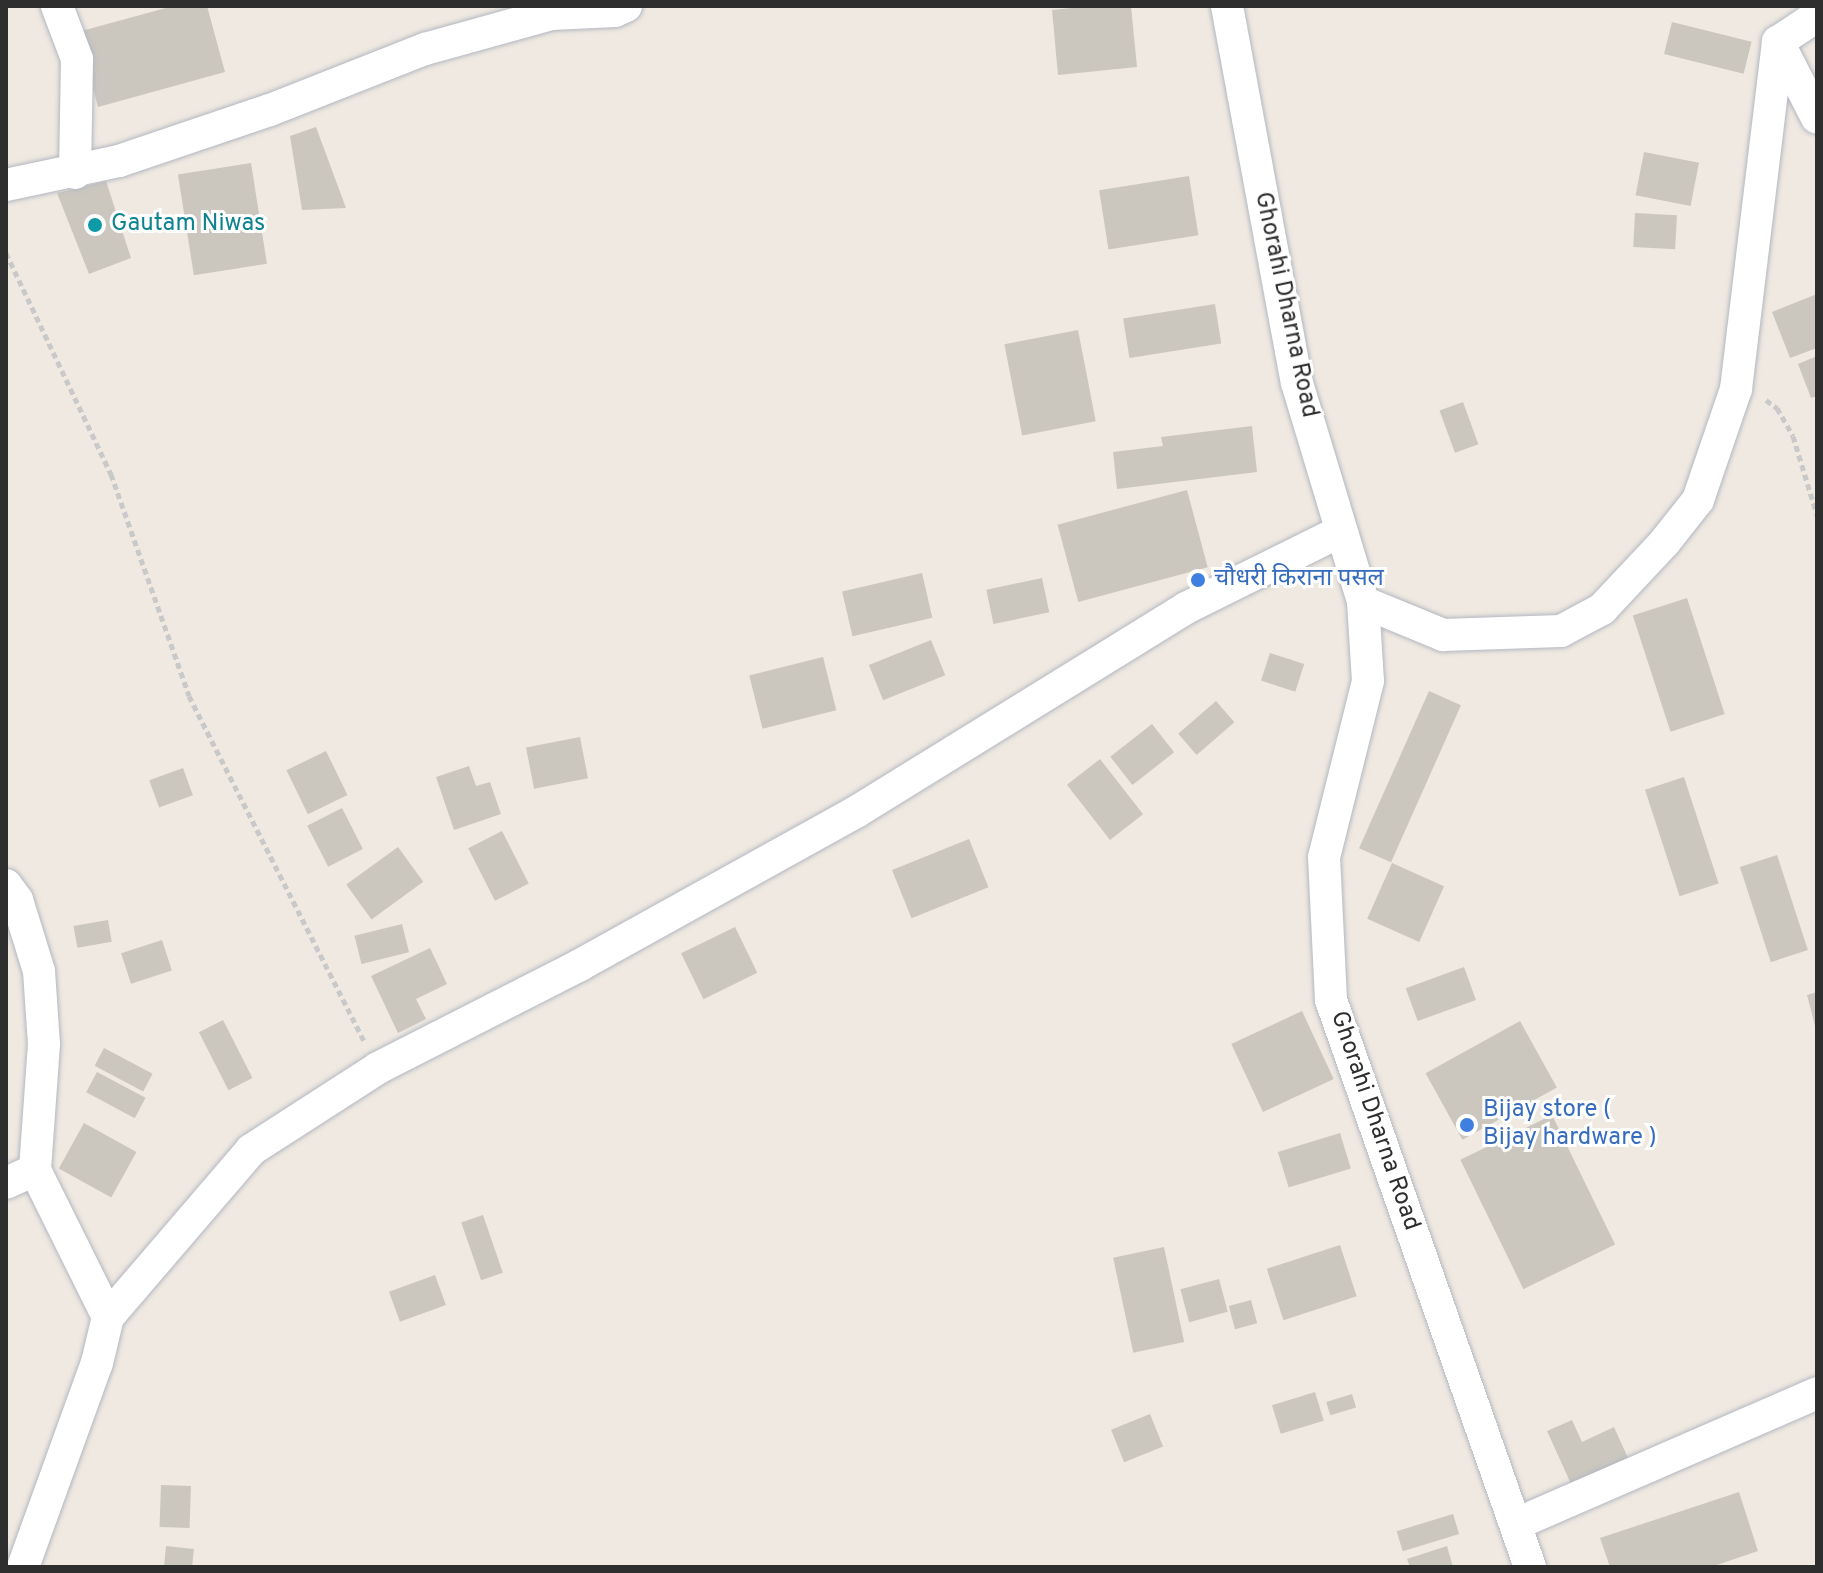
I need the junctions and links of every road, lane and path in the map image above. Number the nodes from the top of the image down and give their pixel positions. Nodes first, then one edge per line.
1 (57, 6) edge
2 (626, 6) edge
3 (1227, 6) edge
4 (551, 10) edge
5 (1817, 16) edge
6 (1778, 42) junction
7 (1817, 118) edge
8 (75, 173) junction
9 (6, 185) edge
10 (6, 253) edge
11 (1736, 389) junction
12 (1817, 515) edge
13 (1341, 531) junction
14 (1363, 602) junction
15 (6, 885) edge
16 (378, 1068) junction
17 (35, 1170) junction
18 (6, 1183) edge
19 (108, 1317) junction
20 (1817, 1393) edge
21 (1516, 1524) junction
22 (23, 1567) edge
23 (1530, 1567) edge

1 - 8 street
2 - 4 street
3 - 13 street, Ghorahi Dharna Road
4 - 8 street
5 - 6 street
6 - 7 street
6 - 11 street
8 - 9 street
10 - 16 path
11 - 12 path
11 - 14 street
13 - 14 street, Ghorahi Dharna Road
13 - 16 street
14 - 21 street, Ghorahi Dharna Road
15 - 17 street
16 - 19 street
17 - 18 street
17 - 19 street
19 - 22 street
20 - 21 street
21 - 23 street, Ghorahi Dharna Road

